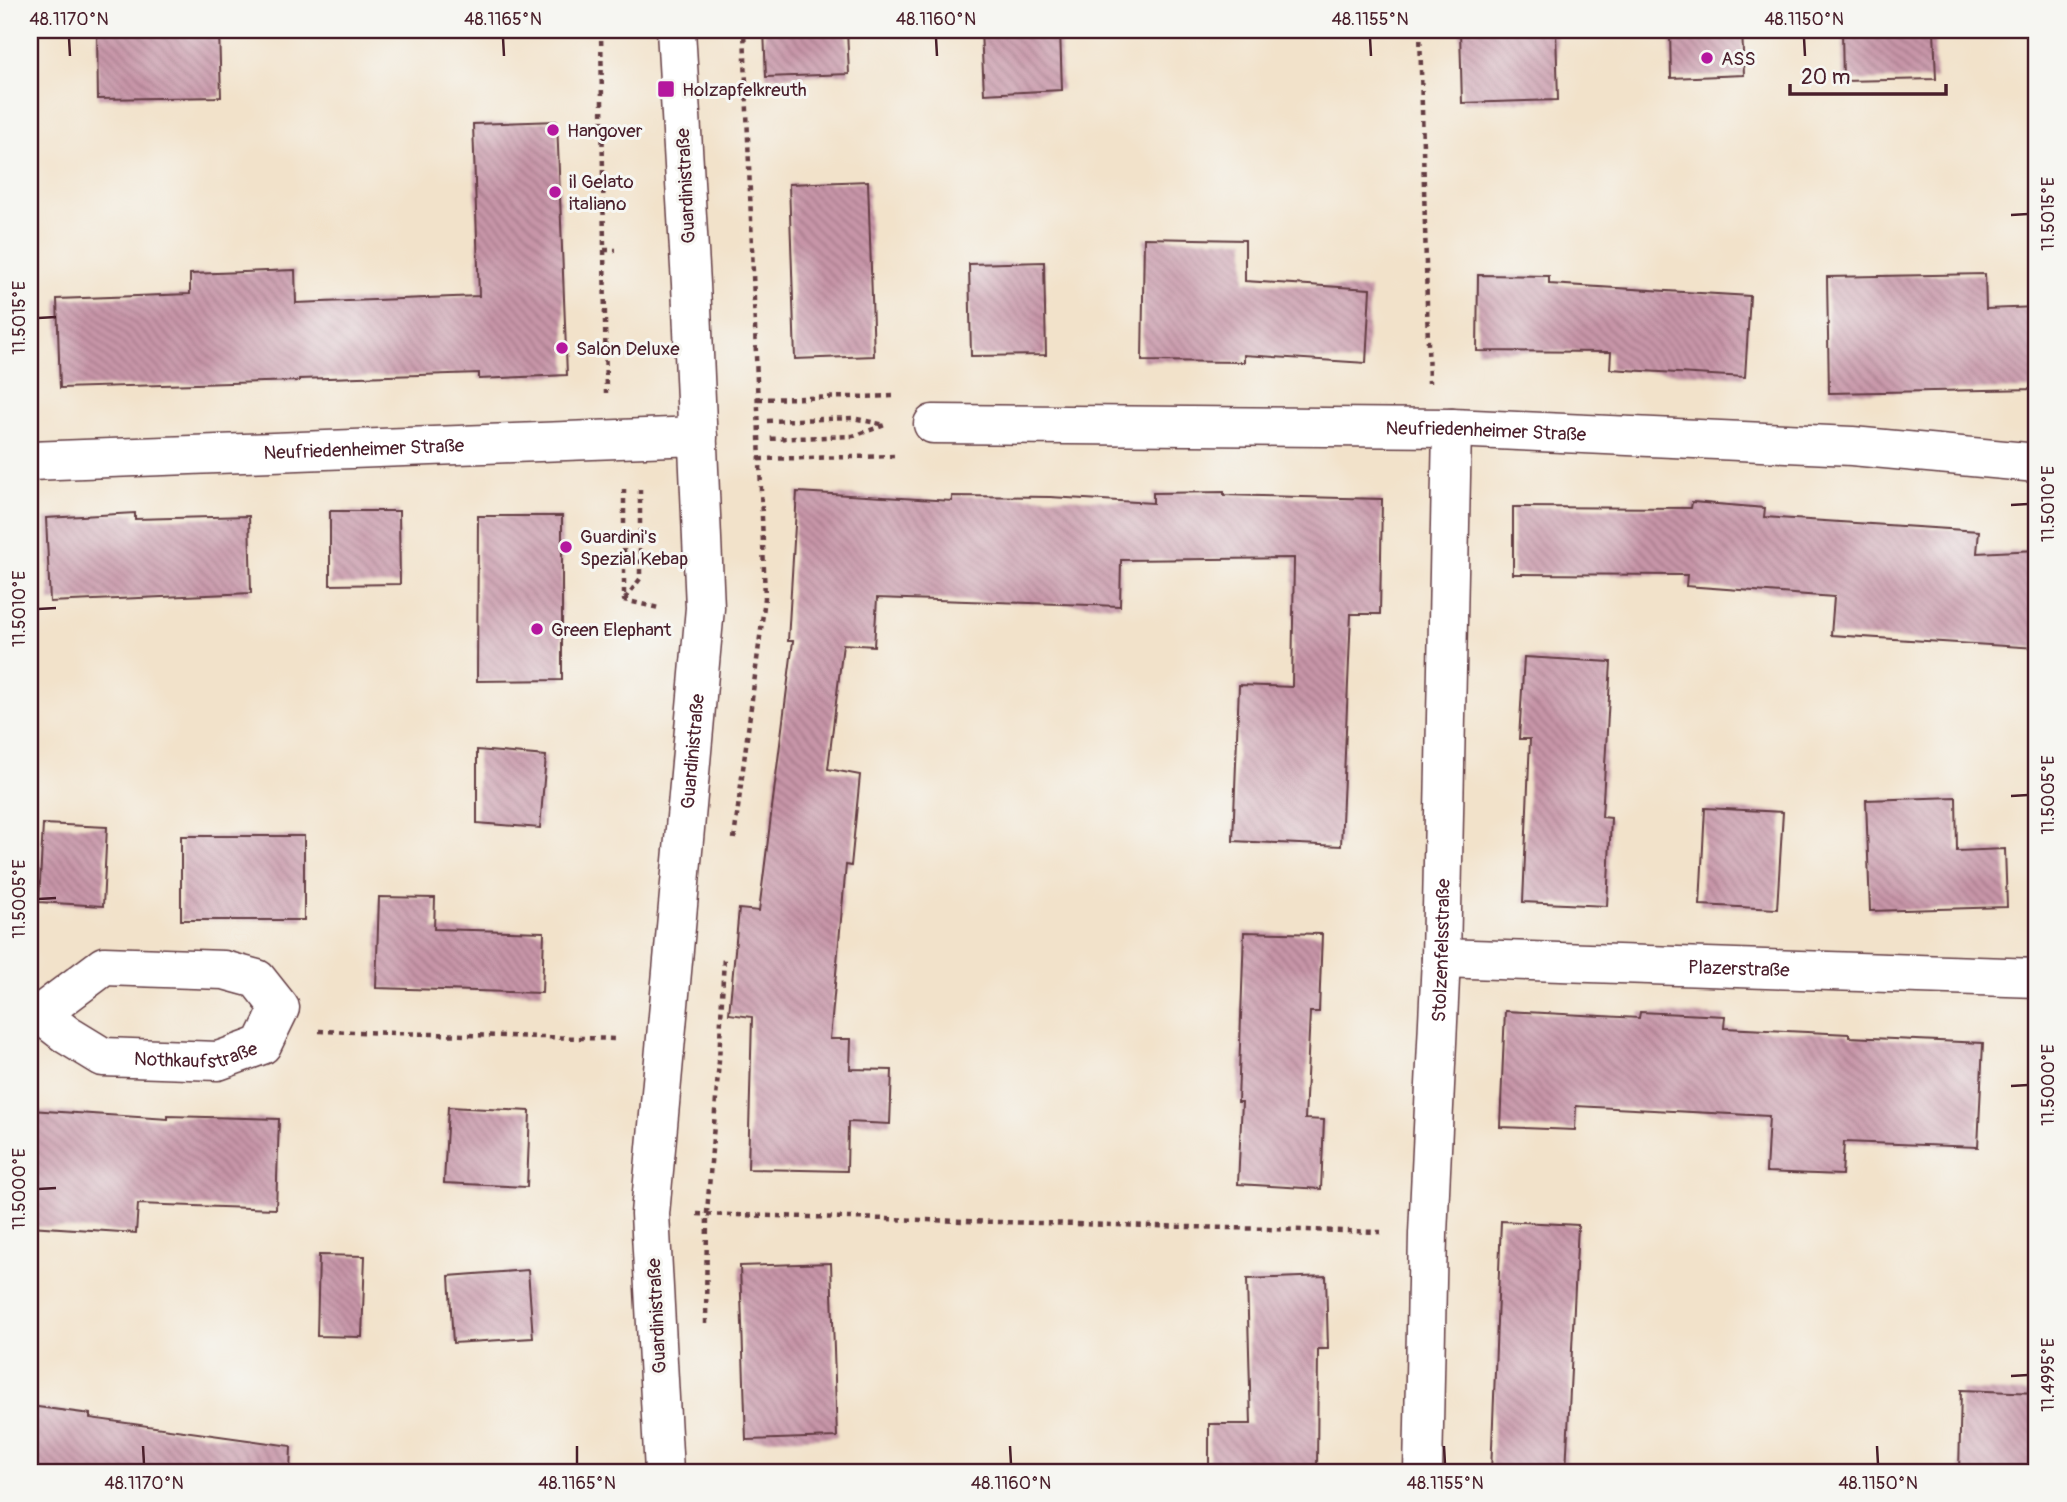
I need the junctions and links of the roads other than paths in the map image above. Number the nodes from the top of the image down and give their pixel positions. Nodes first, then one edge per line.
1 (676, 30) edge
2 (933, 424) dead end
3 (1452, 428) junction
4 (698, 436) junction
5 (30, 461) edge
6 (2037, 463) edge
7 (1441, 958) junction
8 (2037, 978) edge
9 (35, 1014) edge
10 (664, 1472) edge
11 (1423, 1472) edge

1 - 4 street, Guardinistraße
2 - 3 street, Neufriedenheimer Straße
3 - 6 street, Neufriedenheimer Straße
3 - 7 street, Stolzenfelsstraße
4 - 5 street, Neufriedenheimer Straße
4 - 10 street, Guardinistraße
7 - 8 street, Plazerstraße
7 - 11 street, Stolzenfelsstraße
9 - 9 street, Nothkaufstraße

